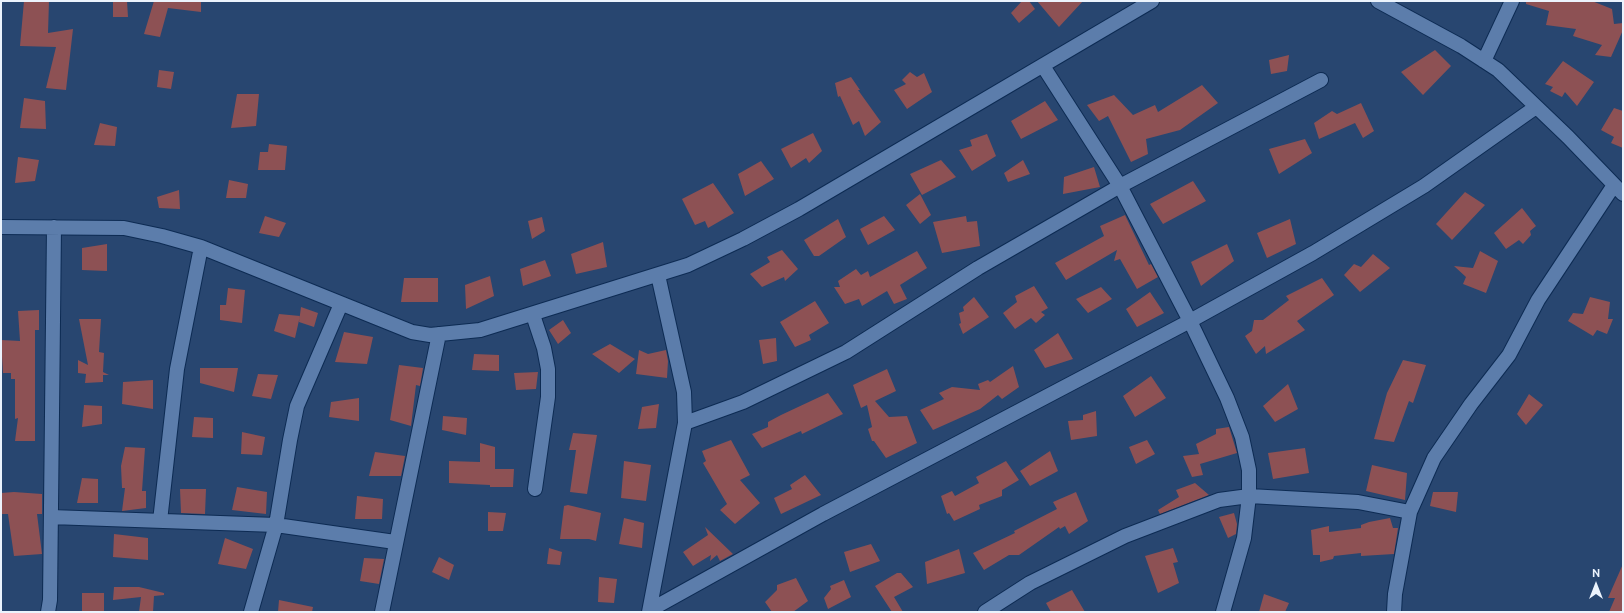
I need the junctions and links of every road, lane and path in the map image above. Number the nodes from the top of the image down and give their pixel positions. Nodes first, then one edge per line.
1 (1152, 1) edge
2 (1378, 1) edge
3 (1512, 1) edge
4 (1484, 61) junction
5 (1043, 66) junction
6 (1321, 80) dead end
7 (1536, 107) junction
8 (1120, 186) junction
9 (1619, 189) edge
10 (1, 227) edge
11 (54, 227) junction
12 (201, 247) junction
13 (658, 275) junction
14 (341, 304) junction
15 (533, 314) junction
16 (1190, 321) junction
17 (439, 334) junction
18 (685, 423) junction
19 (535, 489) dead end
20 (1249, 496) junction
21 (1410, 512) junction
22 (51, 517) junction
23 (160, 521) junction
24 (276, 525) junction
25 (395, 542) junction
26 (649, 611) edge
27 (48, 612) edge
28 (251, 612) edge
29 (382, 612) edge
30 (985, 612) edge
31 (1223, 612) edge
32 (1394, 612) edge

1 - 5 street
2 - 4 street
3 - 4 street
4 - 7 street
5 - 8 street
5 - 13 street
6 - 8 street
7 - 9 street
7 - 16 street
8 - 16 street
8 - 18 street
9 - 21 street
10 - 11 street
11 - 12 street
11 - 22 street
12 - 14 street
12 - 23 street
13 - 15 street
13 - 18 street
14 - 17 street
14 - 24 street
15 - 17 street
15 - 19 street
16 - 20 street
16 - 26 street
17 - 25 street
18 - 26 street
20 - 21 street
20 - 30 street
20 - 31 street
21 - 32 street
22 - 23 street
22 - 27 street
23 - 24 street
24 - 25 street
24 - 28 street
25 - 29 street

